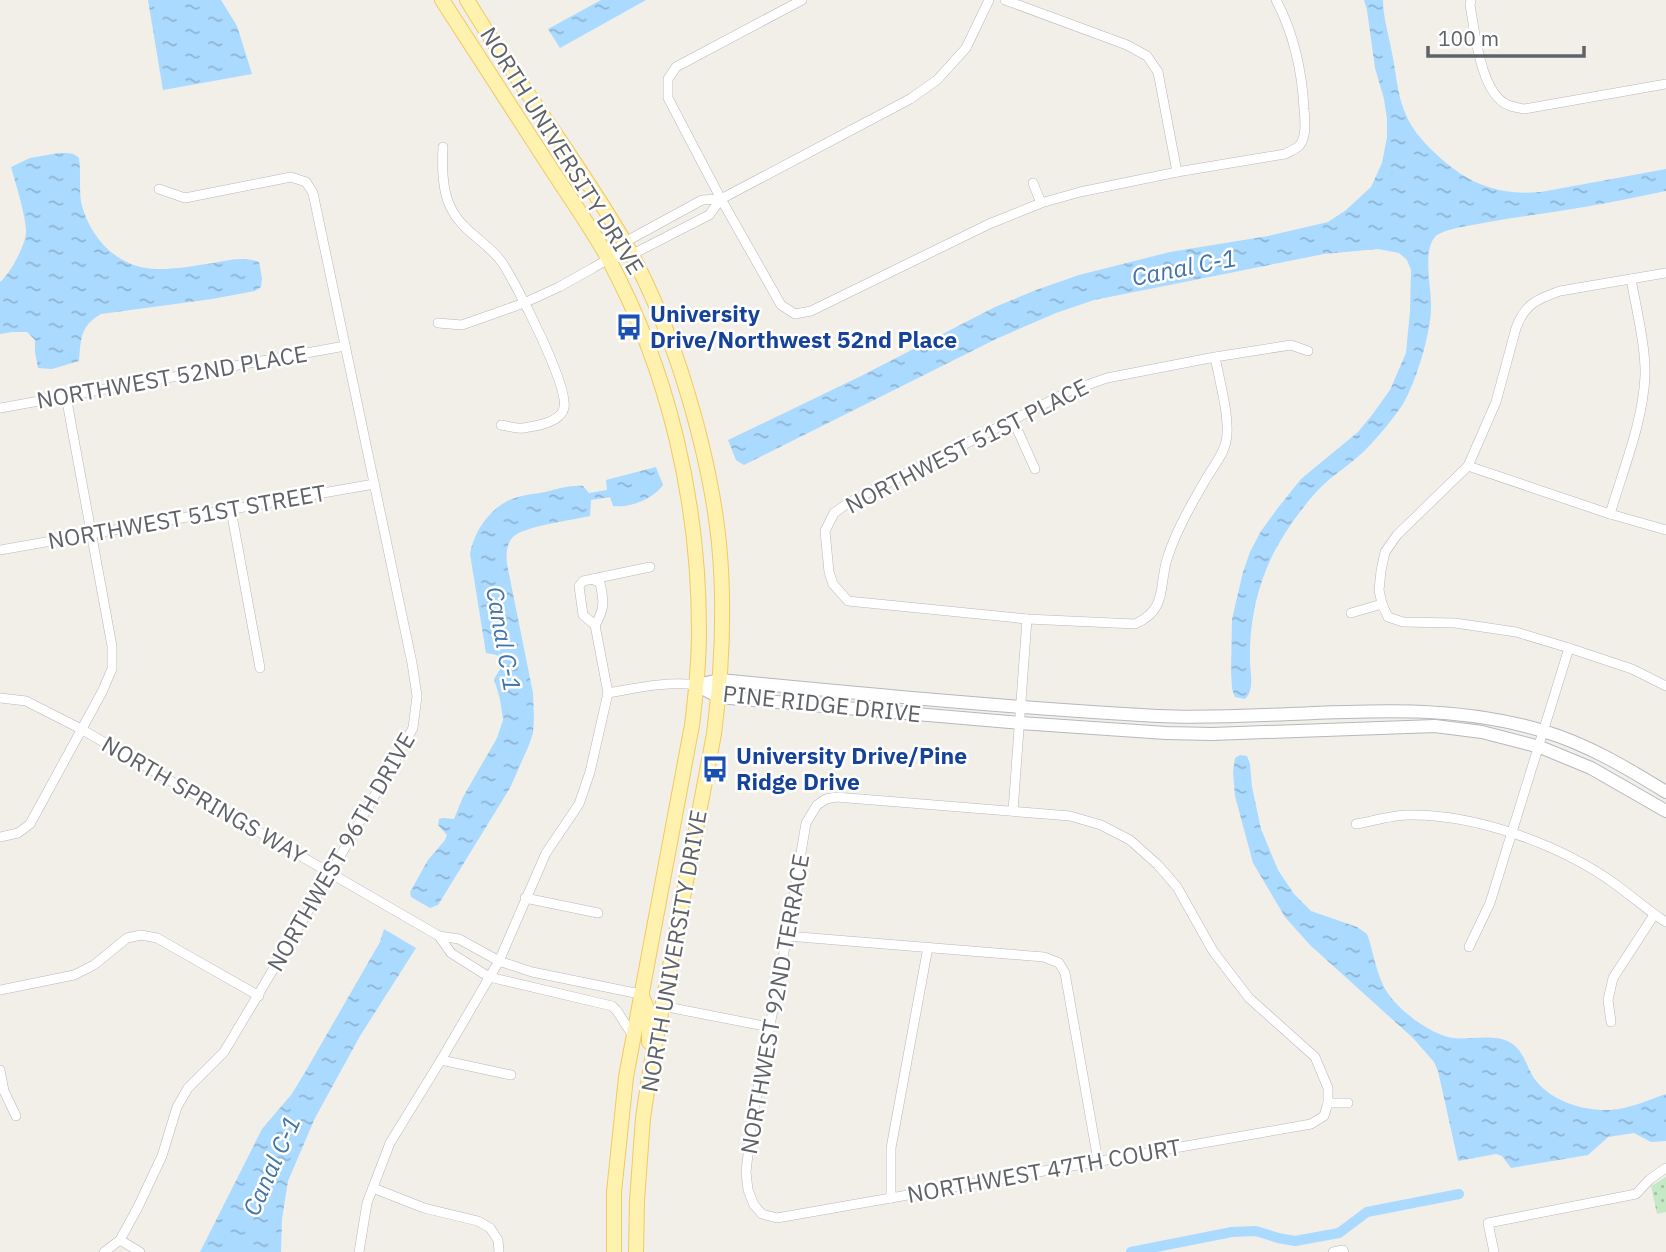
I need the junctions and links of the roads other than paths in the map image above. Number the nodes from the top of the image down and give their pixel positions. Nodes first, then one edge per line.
1 (443, 0) edge
2 (452, 0) edge
3 (467, 0) edge
4 (802, 0) edge
5 (989, 0) edge
6 (1005, 0) edge
7 (1276, 0) edge
8 (1471, 0) edge
9 (475, 14) junction
10 (1666, 84) edge
11 (443, 147) dead end
12 (1177, 172) junction
13 (1033, 183) dead end
14 (159, 189) dead end
15 (721, 199) junction
16 (1041, 203) junction
17 (675, 215) junction
18 (683, 228) junction
19 (628, 249) junction
20 (608, 259) junction
21 (1666, 273) edge
22 (1631, 279) junction
23 (524, 303) junction
24 (438, 323) dead end
25 (345, 346) junction
26 (1308, 351) dead end
27 (1216, 357) junction
28 (66, 396) junction
29 (0, 408) edge
30 (1013, 421) junction
31 (501, 425) dead end
32 (1468, 466) junction
33 (1035, 469) dead end
34 (374, 484) junction
35 (231, 510) junction
36 (1610, 514) junction
37 (1666, 530) edge
38 (90, 534) junction
39 (0, 550) edge
40 (650, 567) dead end
41 (593, 579) junction
42 (1382, 604) junction
43 (1351, 613) dead end
44 (1027, 619) junction
45 (594, 625) junction
46 (1570, 648) junction
47 (260, 668) dead end
48 (720, 680) junction
49 (696, 685) junction
50 (1666, 686) edge
51 (608, 693) junction
52 (719, 697) junction
53 (0, 698) edge
54 (1021, 707) junction
55 (1020, 723) junction
56 (81, 729) junction
57 (1544, 731) junction
58 (1540, 747) junction
59 (1666, 792) edge
60 (1013, 811) junction
61 (1666, 811) edge
62 (1356, 824) dead end
63 (1512, 832) junction
64 (0, 837) edge
65 (330, 874) junction
66 (525, 898) junction
67 (598, 914) dead end
68 (1654, 915) junction
69 (1666, 922) edge
70 (652, 935) junction
71 (439, 936) junction
72 (787, 936) junction
73 (928, 947) junction
74 (1469, 947) dead end
75 (499, 961) junction
76 (489, 977) junction
77 (0, 990) edge
78 (640, 994) junction
79 (259, 996) junction
80 (662, 1006) junction
81 (1611, 1022) dead end
82 (769, 1027) junction
83 (633, 1036) junction
84 (654, 1053) junction
85 (441, 1060) junction
86 (0, 1070) edge
87 (511, 1075) dead end
88 (1328, 1103) junction
89 (1348, 1103) dead end
90 (16, 1116) dead end
91 (1098, 1161) junction
92 (1666, 1168) edge
93 (373, 1188) junction
94 (891, 1198) junction
95 (754, 1205) joint
96 (120, 1240) junction
97 (104, 1252) edge
98 (140, 1252) edge
99 (359, 1252) edge
100 (499, 1252) edge
101 (614, 1252) edge
102 (636, 1252) edge
103 (1333, 1252) edge
104 (1344, 1252) edge
105 (1494, 1252) edge

1 - 20 main road, NORTH UNIVERSITY DRIVE
2 - 9 main road
3 - 9 main road, NORTH UNIVERSITY DRIVE
4 - 15 street
5 - 15 street
6 - 12 street
7 - 12 street
8 - 10 street
9 - 19 main road, NORTH UNIVERSITY DRIVE
11 - 23 street
12 - 16 street
13 - 16 street
14 - 25 street, NORTHWEST 96TH DRIVE
15 - 16 street
15 - 17 street
15 - 18 street
17 - 18 street
17 - 19 street
18 - 19 street
19 - 20 street
19 - 20 street
19 - 48 main road, NORTH UNIVERSITY DRIVE
20 - 23 street
20 - 49 main road, NORTH UNIVERSITY DRIVE
21 - 22 street
22 - 32 street
22 - 36 street
23 - 24 street
23 - 31 street
25 - 28 street, NORTHWEST 52ND PLACE
25 - 34 street, NORTHWEST 96TH DRIVE
26 - 27 street, NORTHWEST 51ST PLACE
27 - 30 street, NORTHWEST 51ST PLACE
27 - 44 street
28 - 29 street, NORTHWEST 52ND PLACE
28 - 38 street
30 - 33 street
30 - 44 street, NORTHWEST 51ST PLACE
32 - 36 street
32 - 42 street
34 - 35 street, NORTHWEST 51ST STREET
34 - 65 street, NORTHWEST 96TH DRIVE
35 - 38 street, NORTHWEST 51ST STREET
35 - 47 street
36 - 37 street
38 - 39 street, NORTHWEST 51ST STREET
38 - 56 street
40 - 41 street
41 - 45 street
41 - 45 street
42 - 43 street
42 - 46 street
44 - 54 street
45 - 51 street
46 - 50 street
46 - 57 street
48 - 49 street, PINE RIDGE DRIVE
48 - 52 main road, NORTH UNIVERSITY DRIVE
48 - 54 street, PINE RIDGE DRIVE
49 - 51 street
49 - 52 street, PINE RIDGE DRIVE
49 - 70 main road, NORTH UNIVERSITY DRIVE
51 - 66 street
52 - 55 street, PINE RIDGE DRIVE
52 - 80 main road, NORTH UNIVERSITY DRIVE
53 - 56 street, NORTH SPRINGS WAY
54 - 55 street
54 - 57 street, PINE RIDGE DRIVE
55 - 58 street, PINE RIDGE DRIVE
55 - 60 street
56 - 64 street
56 - 65 street, NORTH SPRINGS WAY
57 - 58 street
57 - 59 street, PINE RIDGE DRIVE
58 - 61 street, PINE RIDGE DRIVE
58 - 63 street
60 - 72 street, NORTHWEST 92ND TERRACE
60 - 88 street
62 - 63 street
63 - 68 street
63 - 74 street
65 - 71 street, NORTH SPRINGS WAY
65 - 79 street, NORTHWEST 96TH DRIVE
66 - 67 street
66 - 75 street
68 - 69 street
68 - 81 street
70 - 78 main road, NORTH UNIVERSITY DRIVE
70 - 80 main road
71 - 75 street, NORTH SPRINGS WAY
71 - 76 street, NORTH SPRINGS WAY
72 - 73 street
72 - 82 street, NORTHWEST 92ND TERRACE
73 - 91 street
73 - 94 street
75 - 76 street
75 - 78 street, NORTH SPRINGS WAY
76 - 83 street, NORTH SPRINGS WAY
76 - 85 street
77 - 79 street
78 - 83 main road, NORTH UNIVERSITY DRIVE
78 - 84 main road
79 - 96 street, NORTHWEST 96TH DRIVE
80 - 82 street
80 - 84 main road, NORTH UNIVERSITY DRIVE
82 - 95 street, NORTHWEST 92ND TERRACE
83 - 101 main road, NORTH UNIVERSITY DRIVE
84 - 102 main road, NORTH UNIVERSITY DRIVE
85 - 87 street
85 - 93 street
86 - 90 street
88 - 89 street
88 - 91 street, NORTHWEST 47TH COURT
91 - 94 street, NORTHWEST 47TH COURT
92 - 105 street
93 - 99 street
93 - 100 street
94 - 95 street, NORTHWEST 47TH COURT
96 - 97 street
96 - 98 street
103 - 104 street

